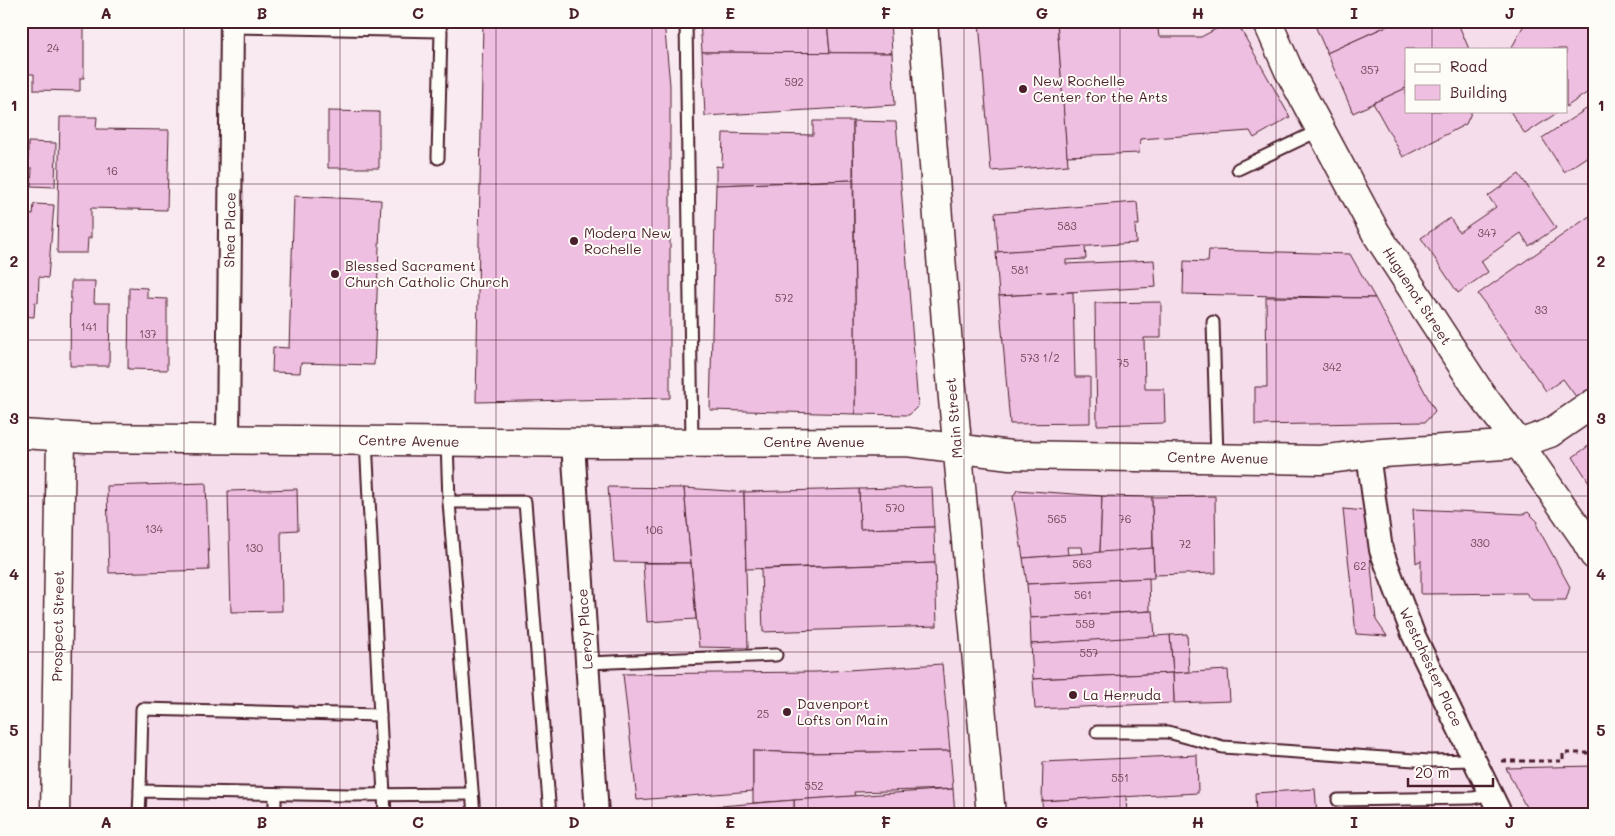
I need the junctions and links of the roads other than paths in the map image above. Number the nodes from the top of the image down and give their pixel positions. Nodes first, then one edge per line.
1 (686, 21) edge
2 (923, 21) edge
3 (1267, 21) edge
4 (232, 24) edge
5 (1320, 130) junction
6 (438, 158) dead end
7 (1238, 168) dead end
8 (1213, 322) dead end
9 (1594, 403) edge
10 (21, 434) edge
11 (61, 437) junction
12 (228, 438) junction
13 (366, 440) junction
14 (447, 441) junction
15 (573, 443) junction
16 (692, 443) junction
17 (1519, 444) junction
18 (957, 448) junction
19 (1368, 454) junction
20 (1217, 458) junction
21 (448, 502) junction
22 (1594, 555) edge
23 (776, 655) dead end
24 (588, 663) junction
25 (380, 714) junction
26 (1097, 732) dead end
27 (1474, 760) junction
28 (140, 791) junction
29 (275, 794) junction
30 (472, 794) junction
31 (1491, 794) junction
32 (384, 795) junction
33 (1338, 800) dead end
34 (55, 815) edge
35 (139, 815) edge
36 (275, 815) edge
37 (385, 815) edge
38 (474, 815) edge
39 (550, 815) edge
40 (597, 815) edge
41 (991, 815) edge
42 (1501, 815) edge

1 - 16 lane
2 - 18 street, Main Street
3 - 5 street, Huguenot Street
4 - 6 lane
4 - 12 street, Shea Place
5 - 7 lane
5 - 17 street, Huguenot Street
8 - 20 lane
9 - 17 street, Centre Avenue
10 - 11 street, Centre Avenue
11 - 12 street, Centre Avenue
11 - 34 street, Prospect Street
12 - 13 street, Centre Avenue
13 - 14 street, Centre Avenue
13 - 25 lane
14 - 15 street, Centre Avenue
14 - 21 lane
15 - 16 street, Centre Avenue
15 - 24 street, Leroy Place
16 - 18 street, Centre Avenue
17 - 19 street, Centre Avenue
17 - 22 street, Huguenot Street
18 - 20 street, Centre Avenue
18 - 41 street, Main Street
19 - 20 street, Centre Avenue
19 - 27 street, Westchester Place
21 - 30 lane
21 - 39 lane
23 - 24 lane
24 - 40 street, Leroy Place
25 - 28 lane
25 - 32 lane
26 - 27 lane
27 - 31 street, Westchester Place
28 - 29 lane
28 - 35 lane
29 - 32 lane
29 - 36 lane
30 - 32 lane
30 - 38 lane
31 - 33 lane
31 - 42 street, Westchester Place
32 - 37 lane

